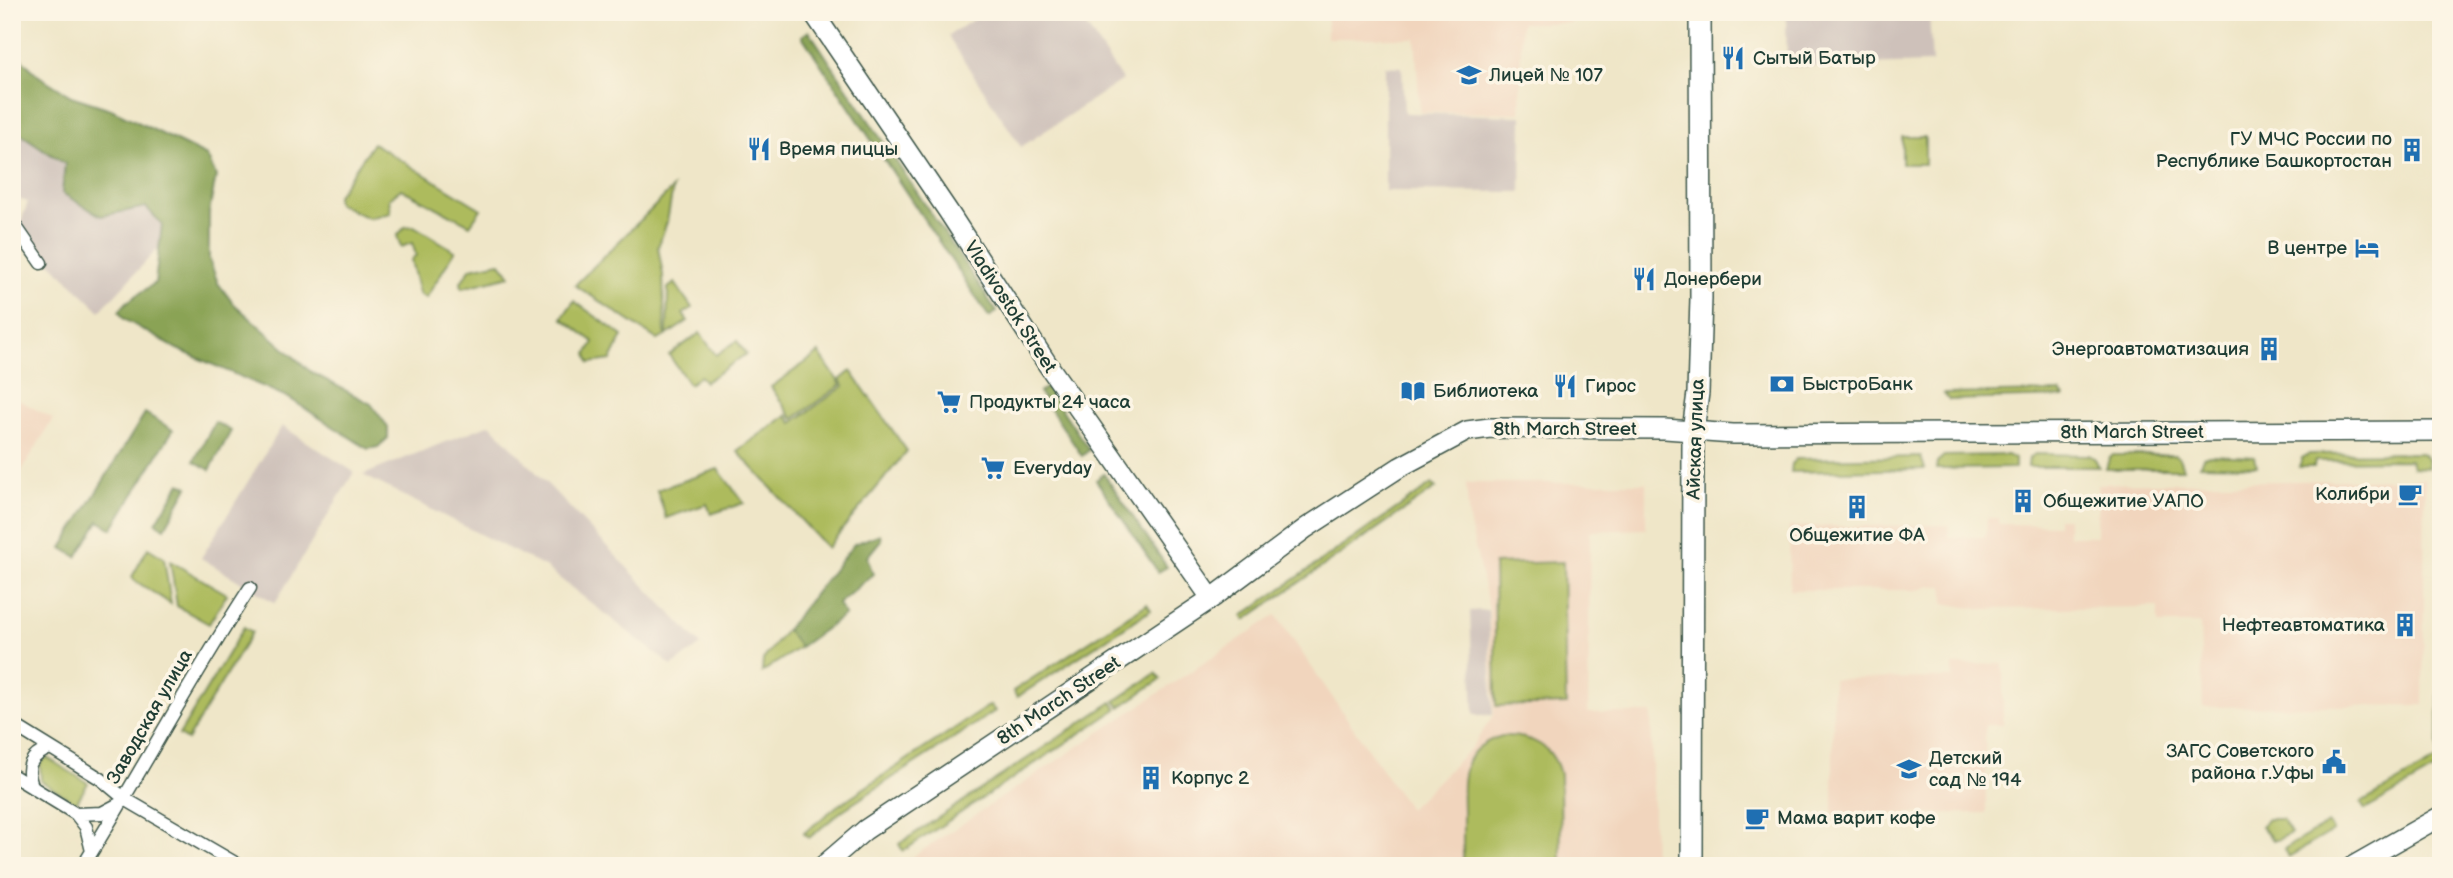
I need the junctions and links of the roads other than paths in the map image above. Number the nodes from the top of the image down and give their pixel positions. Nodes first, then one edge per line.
1 (813, 12) edge
2 (1700, 12) edge
3 (12, 221) edge
4 (41, 263) dead end
5 (1693, 431) junction
6 (2441, 431) edge
7 (250, 588) dead end
8 (1211, 598) junction
9 (12, 724) edge
10 (50, 748) junction
11 (12, 775) edge
12 (33, 788) junction
13 (125, 799) junction
14 (76, 814) junction
15 (2441, 816) edge
16 (92, 851) junction
17 (83, 866) edge
18 (240, 866) edge
19 (823, 866) edge
20 (1692, 866) edge
21 (2353, 866) edge

1 - 8 main road, Vladivostok Street
2 - 5 main road, Айская улица
3 - 4 street
5 - 6 main road, 8th March Street
5 - 8 main road, 8th March Street
5 - 20 main road, Айская улица
7 - 13 street, Заводская улица
8 - 19 main road, 8th March Street
9 - 10 street
10 - 12 street
10 - 13 street
11 - 12 street
12 - 14 street
13 - 14 street
13 - 16 street, Заводская улица
13 - 18 street
14 - 16 street
15 - 21 main road
16 - 17 street, Заводская улица

